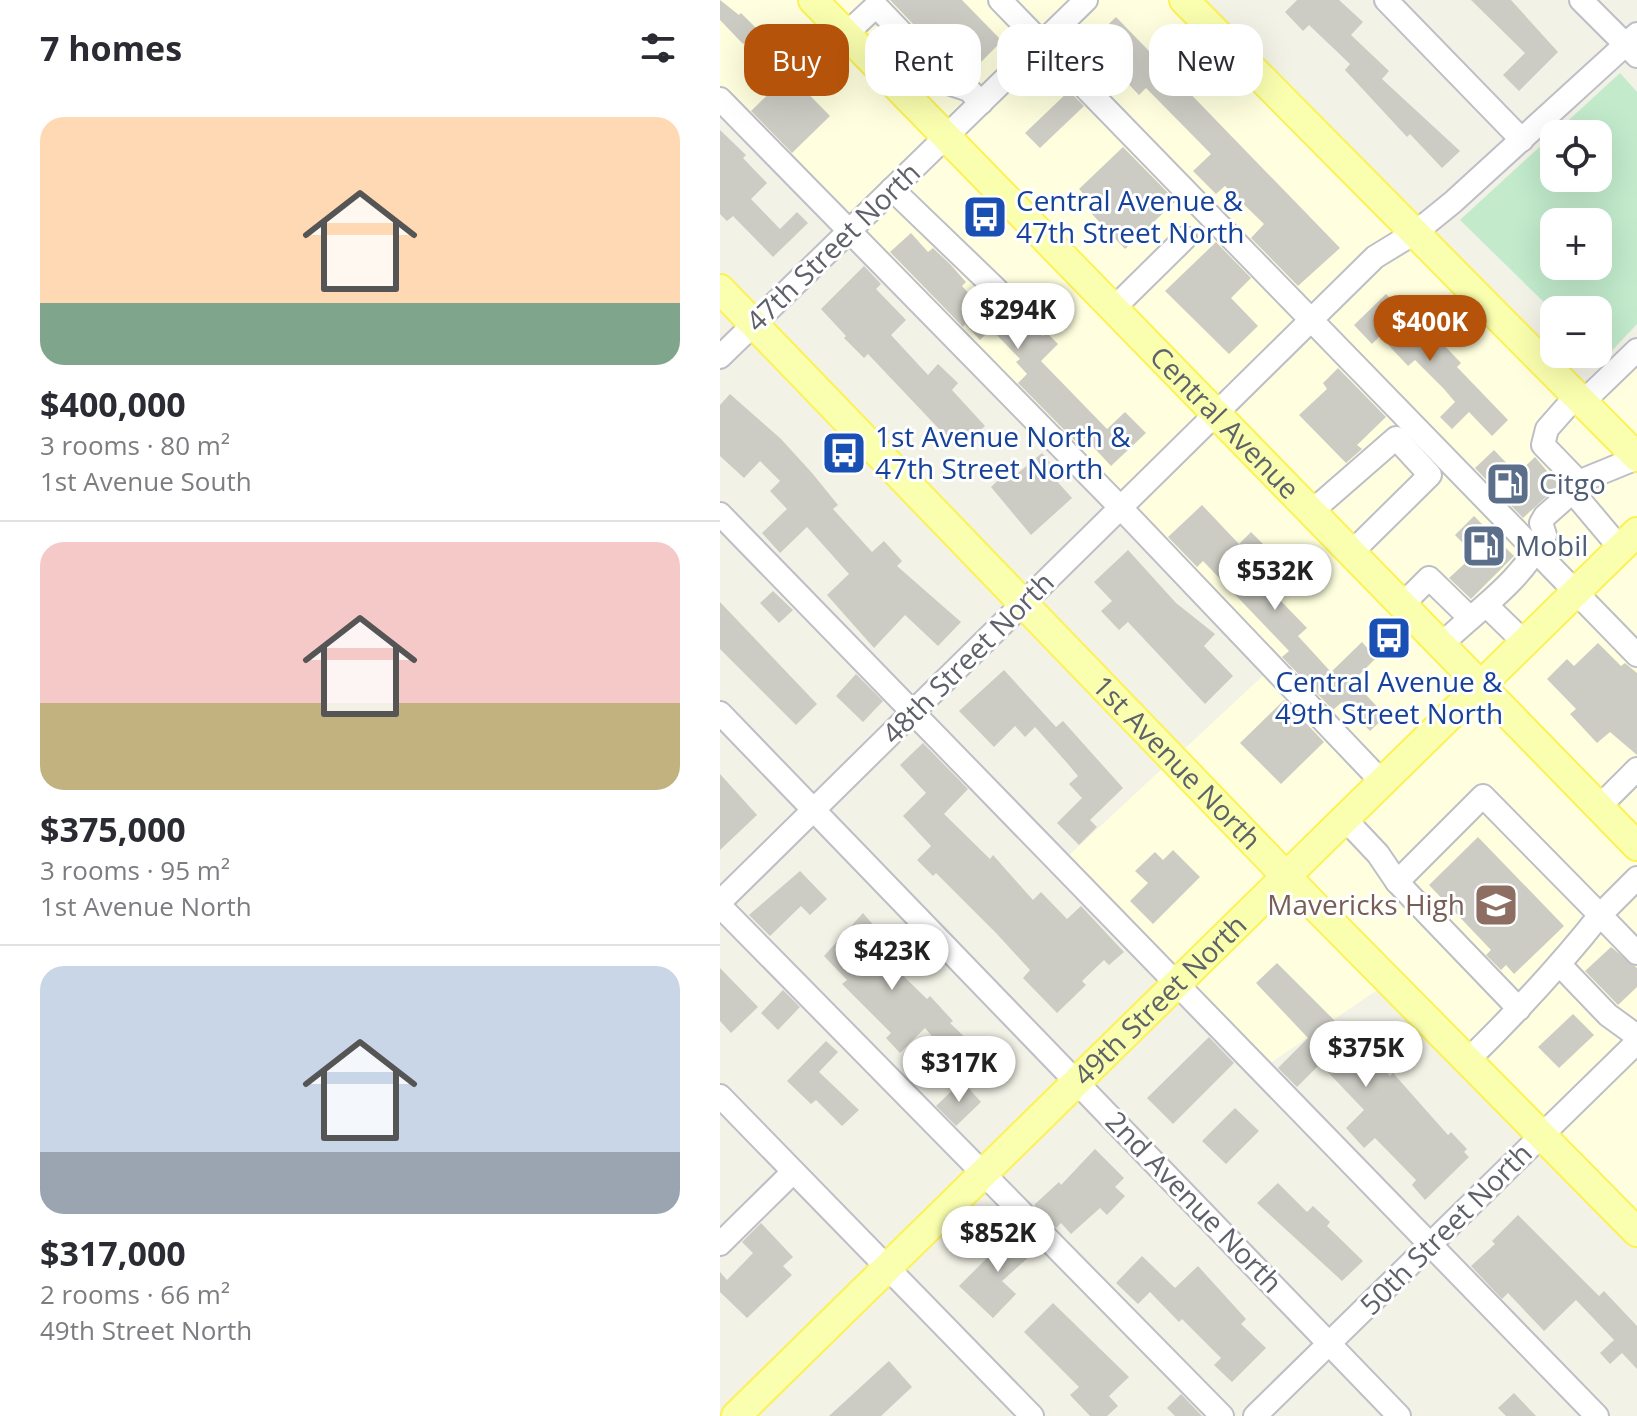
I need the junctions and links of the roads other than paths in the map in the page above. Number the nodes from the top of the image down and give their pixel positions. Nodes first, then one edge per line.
1 (813, 0) edge
2 (1000, 0) edge
3 (1086, 0) edge
4 (1184, 0) edge
5 (1386, 0) edge
6 (1581, 0) edge
7 (836, 24) edge
8 (1024, 24) edge
9 (1062, 24) edge
10 (849, 31) edge
11 (849, 37) edge
12 (1633, 45) edge
13 (997, 88) edge
14 (1094, 96) edge
15 (720, 99) edge
16 (981, 103) junction
17 (946, 137) junction
18 (1522, 140) junction
19 (892, 189) junction
20 (849, 231) junction
21 (1416, 232) junction
22 (1185, 238) dead end
23 (720, 289) edge
24 (997, 290) dead end
25 (1113, 309) junction
26 (1308, 321) junction
27 (754, 323) junction
28 (1637, 350) edge
29 (720, 357) edge
30 (1580, 399) junction
31 (1215, 414) junction
32 (1637, 457) edge
33 (1572, 491) junction
34 (1120, 507) junction
35 (1311, 512) junction
36 (720, 514) edge
37 (1629, 540) edge
38 (1536, 551) junction
39 (1351, 553) junction
40 (1576, 592) junction
41 (1024, 604) junction
42 (1402, 605) junction
43 (1477, 611) junction
44 (1637, 622) edge
45 (1621, 638) junction
46 (1524, 642) junction
47 (1441, 645) junction
48 (1637, 655) edge
49 (1480, 685) junction
50 (914, 712) junction
51 (720, 713) edge
52 (1382, 782) junction
53 (1632, 783) edge
54 (1599, 807) junction
55 (815, 809) junction
56 (1344, 818) junction
57 (1636, 843) edge
58 (1285, 876) junction
59 (1637, 878) edge
60 (1397, 882) junction
61 (720, 904) edge
62 (1600, 915) junction
63 (1637, 953) edge
64 (1560, 965) junction
65 (1176, 984) junction
66 (1519, 1009) junction
67 (1637, 1039) edge
68 (1466, 1062) junction
69 (1077, 1081) junction
70 (720, 1096) edge
71 (1539, 1136) junction
72 (793, 1172) junction
73 (984, 1173) junction
74 (1637, 1232) edge
75 (720, 1244) edge
76 (1430, 1245) junction
77 (887, 1268) junction
78 (1331, 1344) junction
79 (736, 1416) edge
80 (1032, 1416) edge
81 (1222, 1416) edge
82 (1255, 1416) edge
83 (1399, 1416) edge
84 (1597, 1416) edge

1 - 7 main road, Central Avenue
2 - 8 street
3 - 9 street, 47th Street North
4 - 21 main road
5 - 18 street
6 - 12 street
10 - 16 street
11 - 17 main road, Central Avenue
12 - 18 street, 48th Street North
13 - 16 street, 47th Street North
14 - 26 street
15 - 20 street
16 - 17 street, 47th Street North
17 - 19 street, 47th Street North
17 - 25 main road, Central Avenue
18 - 21 street, 48th Street North
19 - 20 street, 47th Street North
19 - 24 street
20 - 27 street, 47th Street North
20 - 34 street
21 - 26 street, 48th Street North
21 - 30 main road
22 - 25 street
23 - 27 main road, 1st Avenue North
25 - 31 main road, Central Avenue
26 - 31 street, 48th Street North
26 - 38 street
27 - 29 street, 47th Street North
27 - 41 main road, 1st Avenue North
28 - 30 street
30 - 32 main road
30 - 33 street
31 - 34 street, 48th Street North
31 - 35 main road, Central Avenue
32 - 33 street
33 - 37 street
33 - 38 street
34 - 41 street, 48th Street North
34 - 52 street
35 - 39 main road, Central Avenue
35 - 39 street
36 - 50 street
37 - 40 main road, 49th Street North
38 - 40 street
38 - 43 street
39 - 42 main road, Central Avenue
40 - 45 street
40 - 46 main road, 49th Street North
41 - 50 street, 48th Street North
41 - 58 main road, 1st Avenue North
42 - 43 street
42 - 47 main road, Central Avenue
43 - 46 street
43 - 47 street
44 - 45 street
45 - 48 street
46 - 49 main road, 49th Street North
47 - 49 main road, Central Avenue
49 - 52 main road, 49th Street North
49 - 54 main road, Central Avenue
50 - 55 street, 48th Street North
50 - 65 street
51 - 55 street, 2nd Avenue North
52 - 56 main road, 49th Street North
53 - 54 street
54 - 57 main road, Central Avenue
55 - 61 street, 48th Street North
55 - 69 street, 2nd Avenue North
56 - 58 main road, 49th Street North
56 - 60 street
58 - 65 main road, 49th Street North
58 - 68 main road, 1st Avenue North
59 - 62 street
60 - 62 street
60 - 66 street
61 - 73 street
62 - 63 street
62 - 64 street
64 - 66 street
64 - 67 street
65 - 69 main road, 49th Street North
65 - 76 street
66 - 68 street
67 - 71 street, 50th Street North
68 - 71 main road, 1st Avenue North
69 - 73 main road, 49th Street North
69 - 78 street, 2nd Avenue North
70 - 72 street
71 - 74 main road, 1st Avenue North
71 - 76 street, 50th Street North
72 - 75 street
72 - 77 street
73 - 77 main road, 49th Street North
73 - 81 street
76 - 78 street, 50th Street North
76 - 84 street
77 - 79 main road, 49th Street North
77 - 80 street
78 - 82 street, 50th Street North
78 - 83 street, 2nd Avenue North

